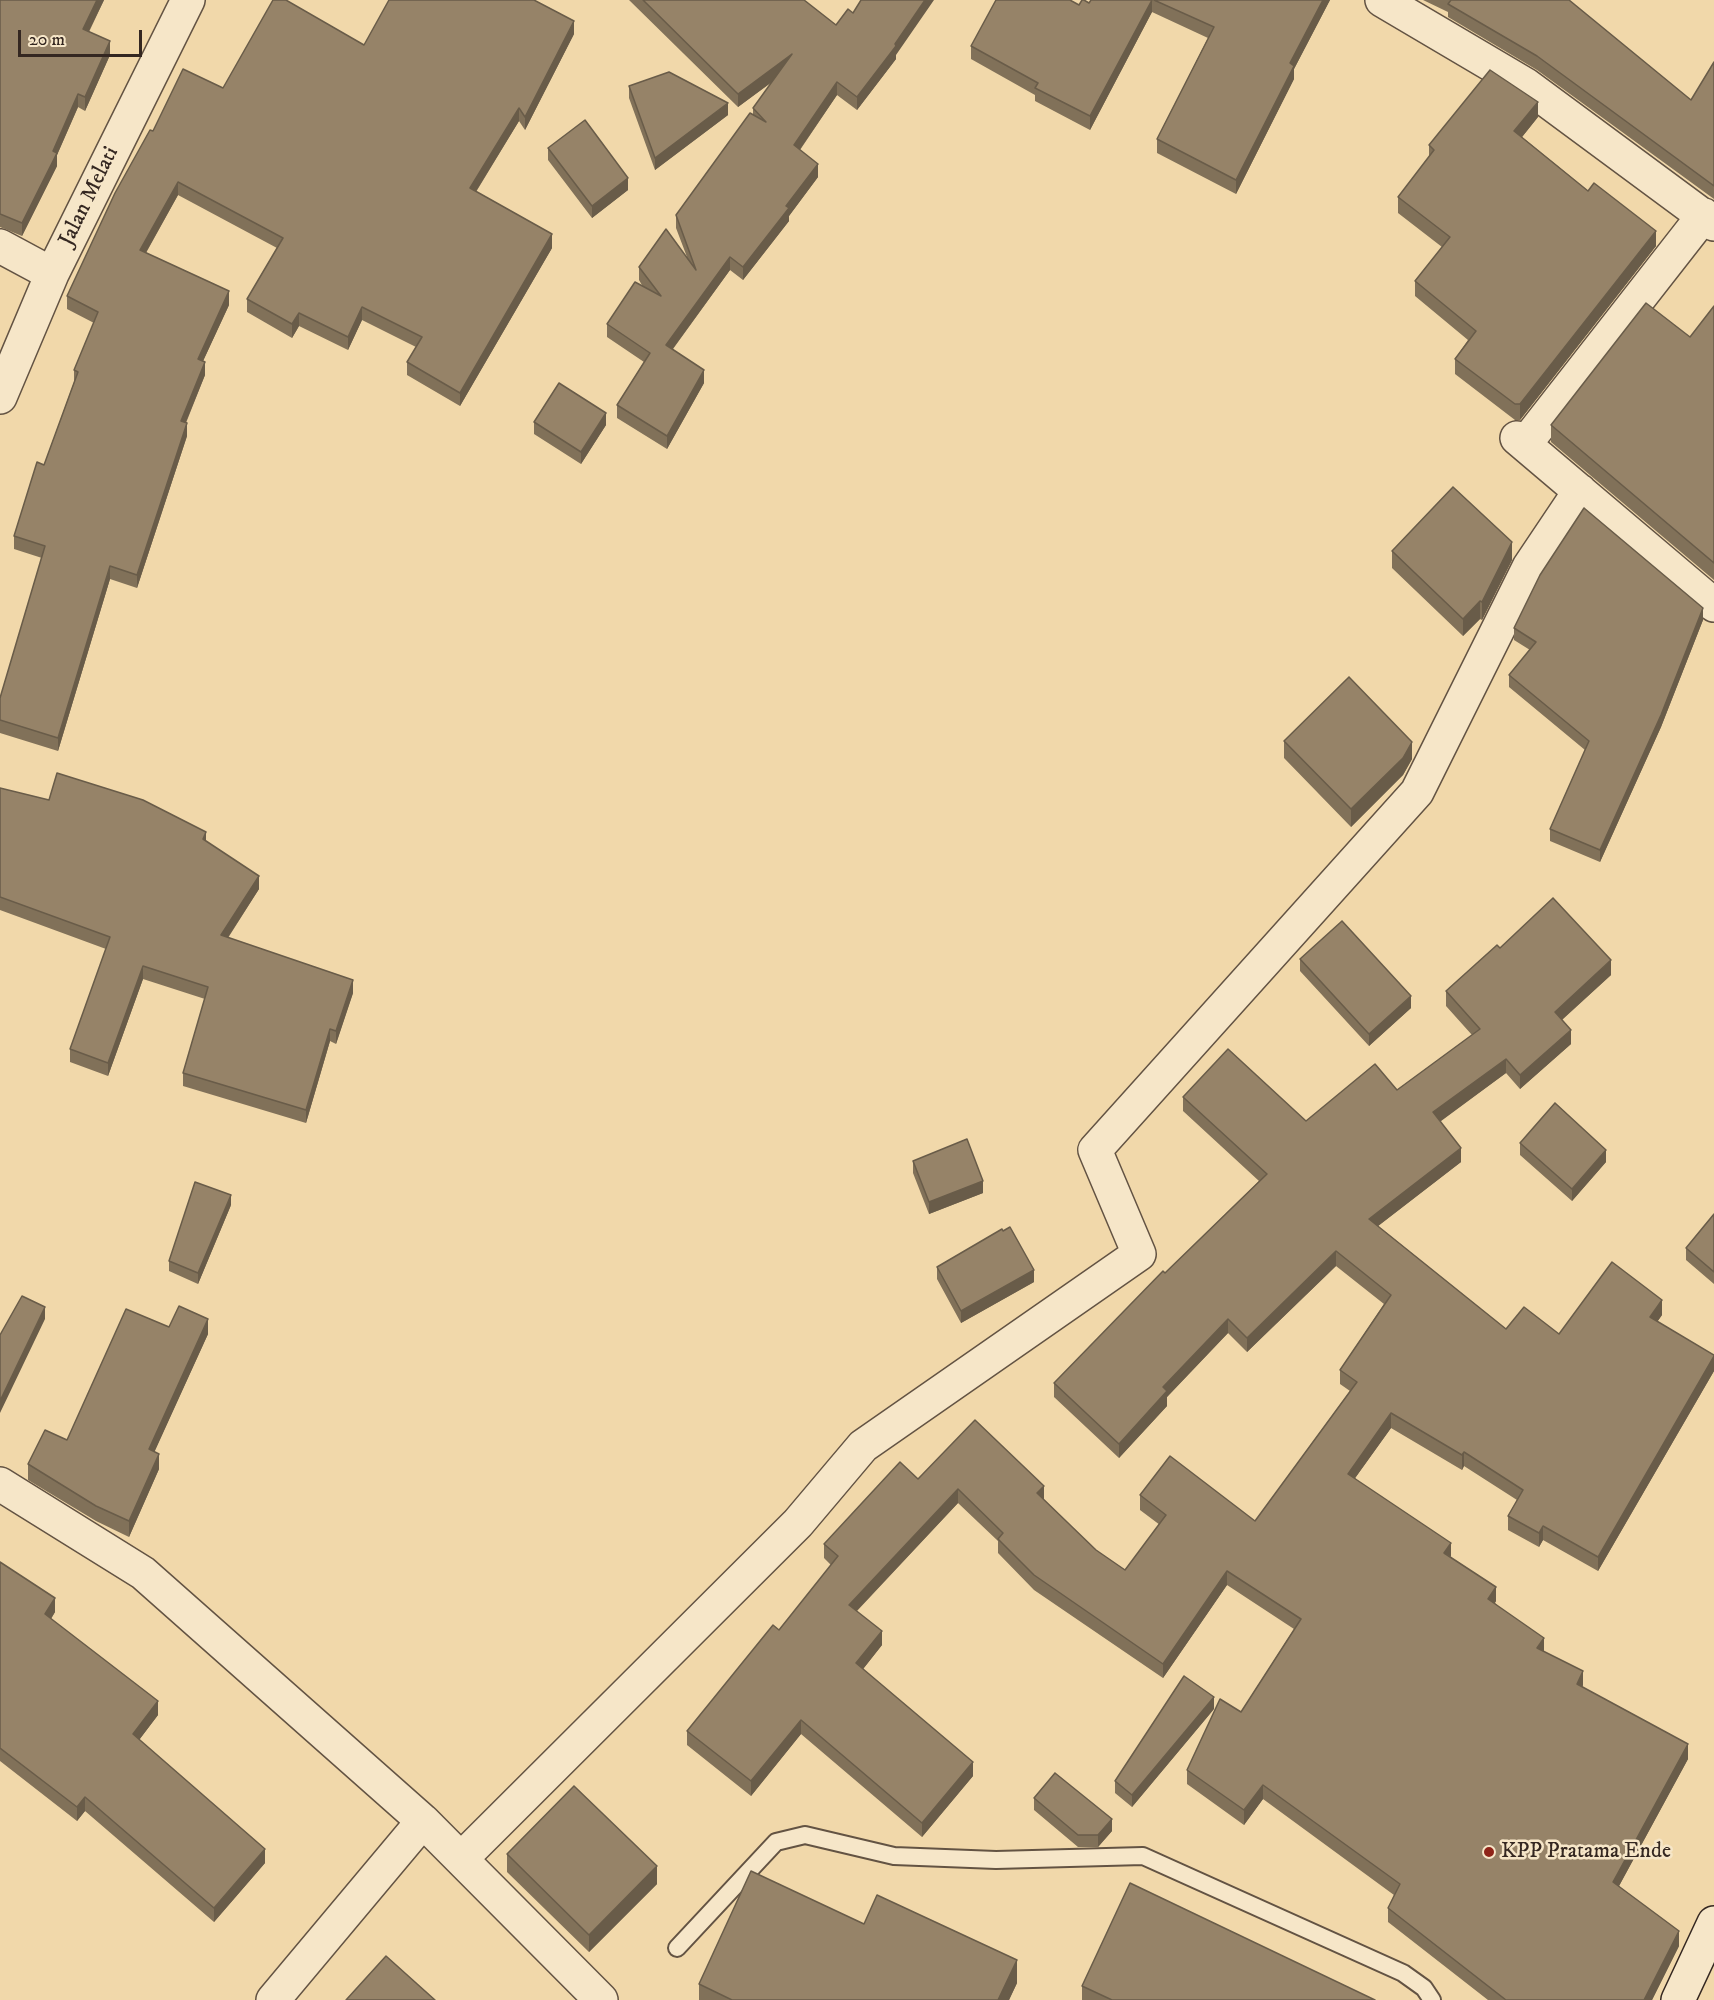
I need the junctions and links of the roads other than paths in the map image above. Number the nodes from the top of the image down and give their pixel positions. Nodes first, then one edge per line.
1 (188, 0) edge
2 (1382, 0) edge
3 (1709, 219) edge
4 (0, 246) edge
5 (52, 274) junction
6 (0, 397) edge
7 (1580, 491) junction
8 (1714, 605) edge
9 (0, 1484) edge
10 (423, 1821) junction
11 (461, 1859) junction
12 (1714, 1923) edge
13 (676, 1948) dead end
14 (273, 2000) edge
15 (601, 2000) edge
16 (1432, 2000) edge
17 (1678, 2000) edge

1 - 5 street, Jalan Melati
2 - 3 street
3 - 7 street
4 - 5 street
5 - 6 street, Jalan Melati
7 - 8 street
7 - 11 street
9 - 10 street
10 - 11 street
10 - 14 street
11 - 15 street
12 - 17 street
13 - 16 lane

